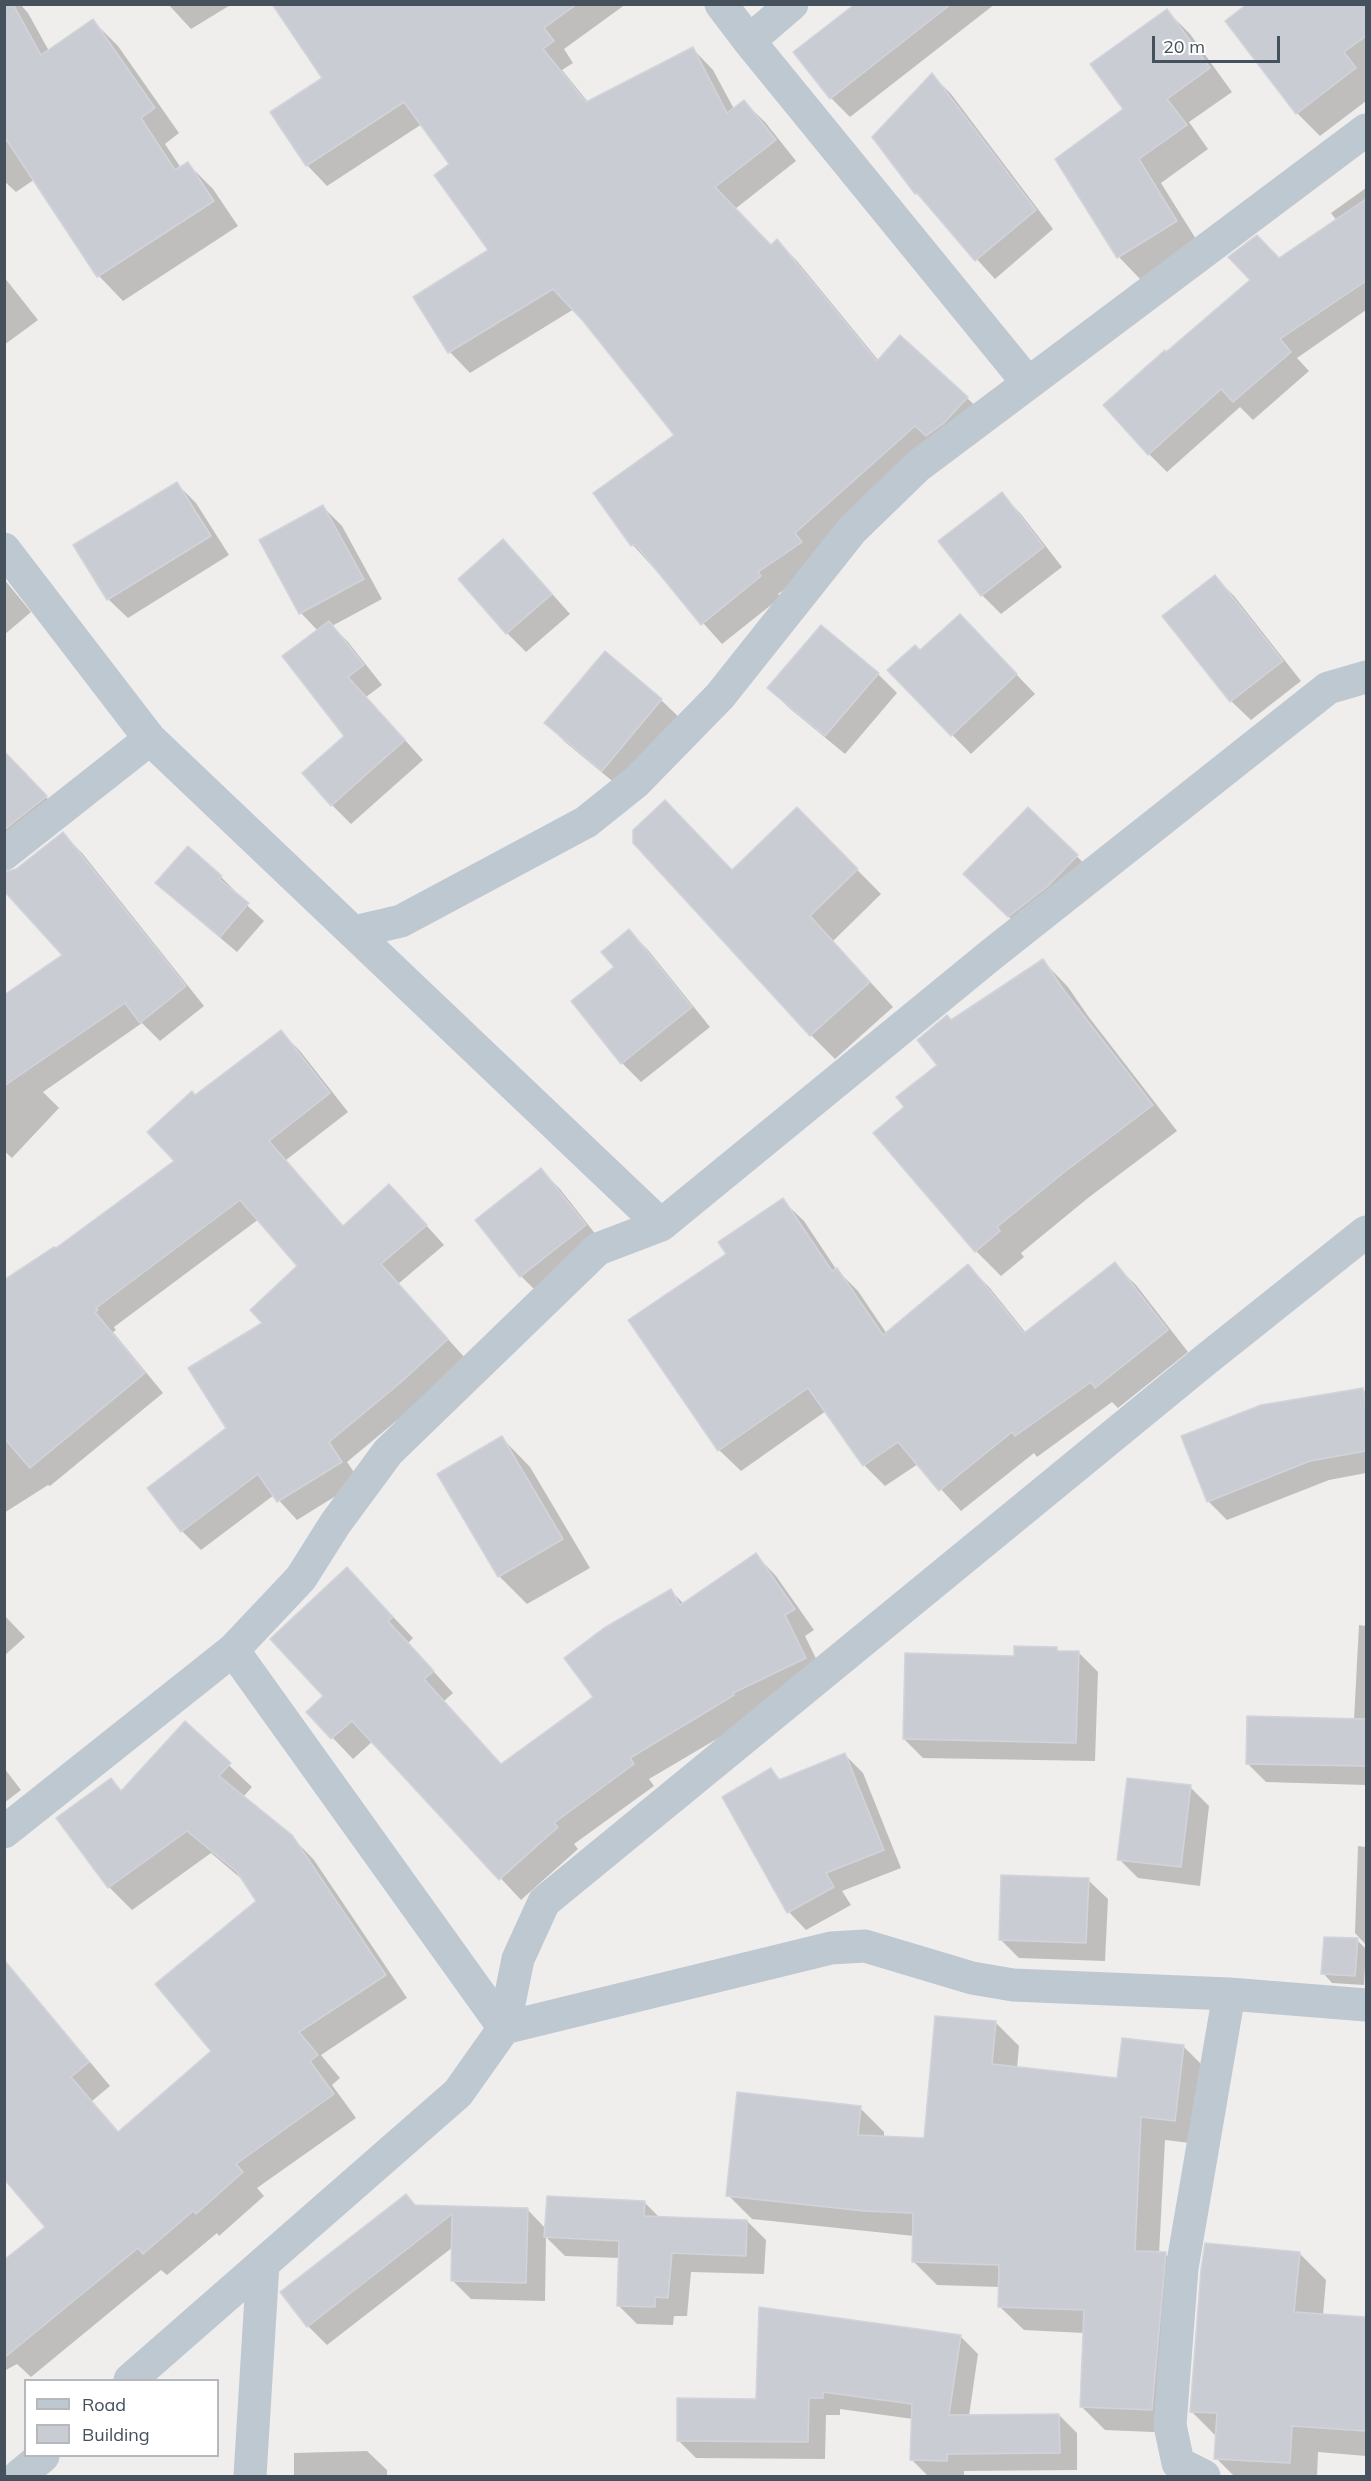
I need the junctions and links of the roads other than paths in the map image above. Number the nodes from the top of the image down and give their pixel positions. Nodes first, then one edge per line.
1 (721, 4) edge
2 (792, 4) edge
3 (749, 42) junction
4 (1366, 130) edge
5 (1028, 383) junction
6 (4, 549) edge
7 (1366, 677) edge
8 (150, 739) junction
9 (4, 854) edge
10 (354, 932) junction
11 (661, 1225) junction
12 (1366, 1232) edge
13 (233, 1650) junction
14 (4, 1832) edge
15 (1229, 1994) junction
16 (1366, 2005) edge
17 (504, 2028) junction
18 (263, 2264) junction
19 (131, 2379) edge
20 (42, 2457) edge
21 (19, 2476) edge
22 (250, 2476) edge
23 (1204, 2476) edge

1 - 3 street
2 - 3 street
3 - 5 street
4 - 5 street
5 - 10 street
6 - 8 street
7 - 11 street
8 - 9 street
8 - 10 street
10 - 11 street
11 - 13 street
12 - 17 street
13 - 14 street
13 - 17 street
15 - 16 street
15 - 17 street
15 - 23 street
17 - 18 street
18 - 19 street
18 - 22 street
20 - 21 street

